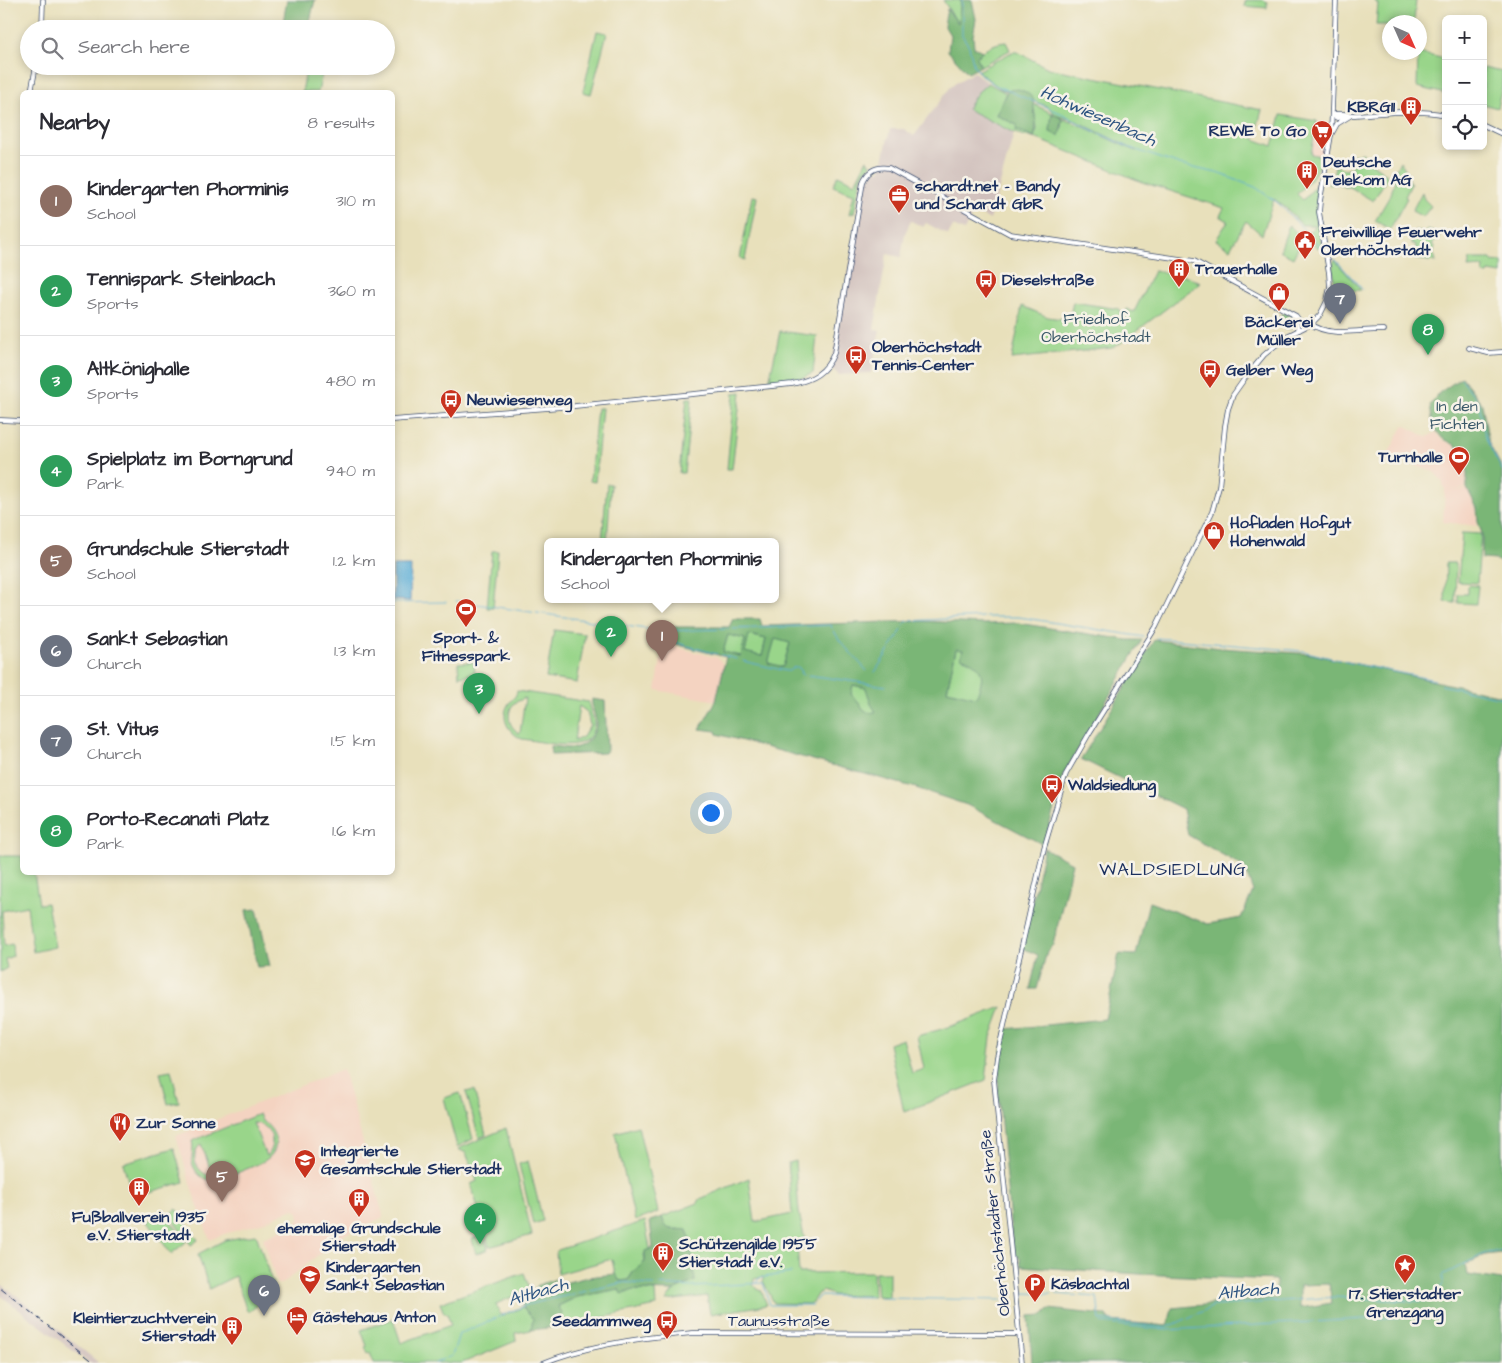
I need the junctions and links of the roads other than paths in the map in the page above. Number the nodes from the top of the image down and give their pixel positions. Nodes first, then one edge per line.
1 (43, 0) edge
2 (1336, 0) edge
3 (42, 20) edge
4 (34, 75) edge
5 (31, 90) edge
6 (1332, 105) junction
7 (1340, 113) junction
8 (1442, 114) edge
9 (1332, 115) junction
10 (1350, 116) junction
11 (1487, 127) edge
12 (1502, 134) edge
13 (1331, 135) junction
14 (1292, 314) junction
15 (1311, 324) junction
16 (1304, 328) junction
17 (1299, 330) junction
18 (1384, 330) dead end
19 (1469, 348) dead end
20 (1502, 352) edge
21 (0, 420) edge
22 (395, 420) edge
23 (20, 421) edge
24 (1019, 1334) junction
25 (543, 1363) edge
26 (1022, 1363) edge

1 - 3 street
2 - 6 street
4 - 5 street
6 - 7 street
6 - 9 street
7 - 9 street
7 - 10 street
8 - 10 street
9 - 10 street
9 - 13 street
10 - 13 street
11 - 12 street
13 - 15 street
14 - 16 street
14 - 17 street
14 - 22 street
15 - 16 street, Oberhöchstadter Straße
15 - 18 street
16 - 17 street, Oberhöchstadter Straße
17 - 24 street, Oberhöchstadter Straße
19 - 20 street
21 - 23 street
24 - 25 street, Taunusstraße
24 - 26 street, Oberhöchstadter Straße

